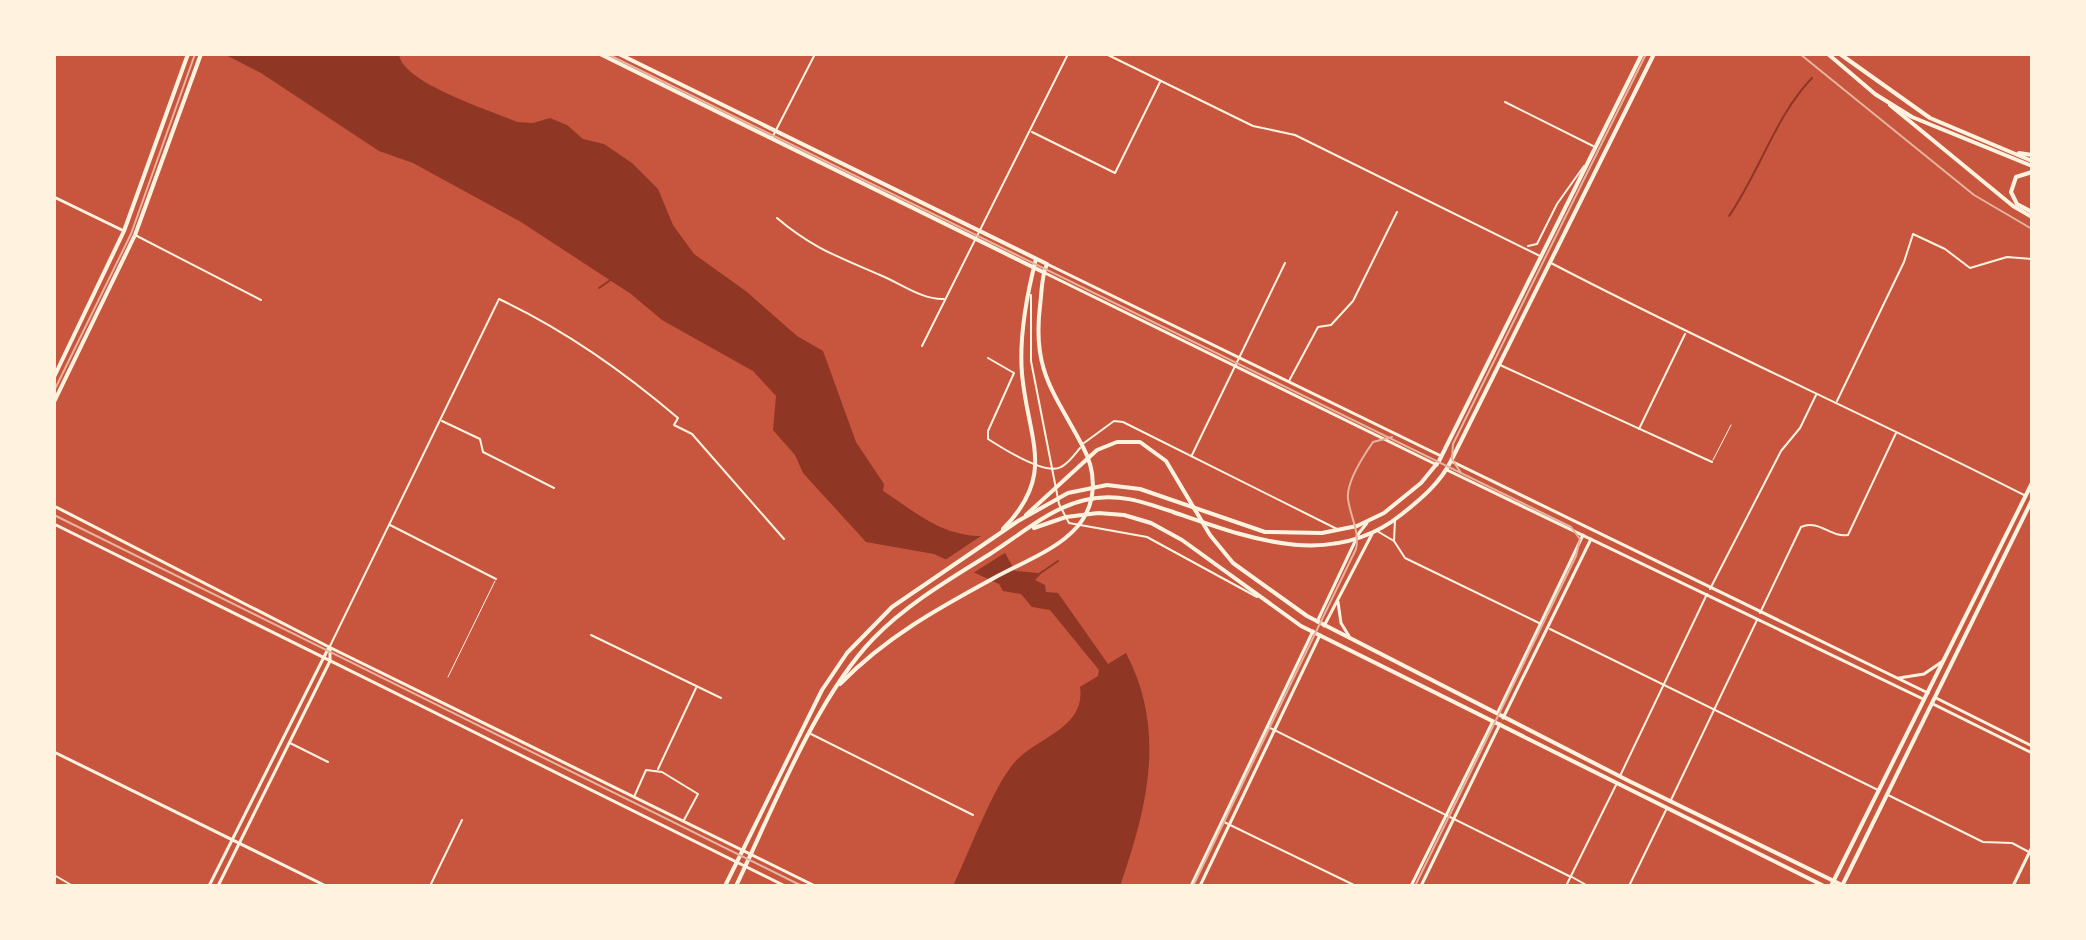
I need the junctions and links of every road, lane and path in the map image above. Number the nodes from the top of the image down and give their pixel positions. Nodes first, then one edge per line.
1 (188, 54) edge
2 (201, 54) edge
3 (600, 54) edge
4 (619, 54) edge
5 (815, 54) edge
6 (1068, 54) edge
7 (1106, 54) edge
8 (1642, 54) edge
9 (1654, 54) edge
10 (1828, 54) edge
11 (1840, 54) edge
12 (1161, 81) junction
13 (1875, 94) junction
14 (1505, 102) dead end
15 (775, 132) junction
16 (1031, 132) junction
17 (771, 140) junction
18 (1595, 147) junction
19 (813, 151) junction
20 (1590, 158) junction
21 (810, 159) junction
22 (2032, 163) edge
23 (54, 197) edge
24 (1397, 212) dead end
25 (2032, 214) edge
26 (777, 218) dead end
27 (124, 231) junction
28 (978, 231) junction
29 (135, 235) junction
30 (975, 240) junction
31 (1524, 246) junction
32 (1541, 257) junction
33 (1036, 259) junction
34 (2032, 259) edge
35 (1285, 263) dead end
36 (1550, 263) junction
37 (1047, 264) junction
38 (1035, 268) junction
39 (1043, 273) junction
40 (1031, 295) junction
41 (945, 299) junction
42 (261, 300) dead end
43 (1143, 311) junction
44 (1140, 319) junction
45 (1686, 333) junction
46 (922, 346) dead end
47 (1238, 357) junction
48 (988, 358) dead end
49 (1489, 360) junction
50 (1234, 365) junction
51 (1499, 365) junction
52 (54, 377) edge
53 (1289, 382) junction
54 (1816, 395) junction
55 (54, 402) edge
56 (1837, 402) junction
57 (441, 420) junction
58 (1731, 425) dead end
59 (1638, 430) junction
60 (1897, 431) junction
61 (1191, 456) junction
62 (1441, 456) junction
63 (1451, 461) junction
64 (1712, 462) joint
65 (1437, 465) junction
66 (1054, 469) junction
67 (1447, 470) junction
68 (2032, 483) edge
69 (554, 488) dead end
70 (2026, 496) junction
71 (2032, 499) edge
72 (54, 506) edge
73 (1370, 520) junction
74 (1395, 520) junction
75 (1018, 521) junction
76 (54, 524) edge
77 (389, 525) junction
78 (1587, 527) junction
79 (1338, 530) junction
80 (1595, 531) junction
81 (1375, 532) junction
82 (998, 533) junction
83 (1021, 534) junction
84 (1583, 535) junction
85 (1358, 538) junction
86 (784, 539) dead end
87 (1591, 539) junction
88 (1394, 541) junction
89 (496, 579) joint
90 (1710, 589) junction
91 (1707, 594) junction
92 (1257, 597) junction
93 (1339, 599) junction
94 (1760, 613) junction
95 (1757, 618) junction
96 (1317, 622) junction
97 (1540, 624) junction
98 (1324, 626) junction
99 (1547, 627) junction
100 (1313, 631) junction
101 (591, 635) dead end
102 (1320, 635) junction
103 (1355, 641) junction
104 (329, 647) junction
105 (324, 658) junction
106 (1946, 658) junction
107 (330, 661) junction
108 (850, 670) junction
109 (448, 677) dead end
110 (1896, 678) junction
111 (1664, 685) junction
112 (697, 687) junction
113 (1928, 693) junction
114 (721, 698) dead end
115 (1936, 698) junction
116 (1924, 700) junction
117 (1933, 704) junction
118 (1714, 710) junction
119 (1497, 714) junction
120 (1503, 718) junction
121 (1493, 721) junction
122 (1500, 724) junction
123 (1267, 727) junction
124 (1274, 730) junction
125 (811, 734) junction
126 (290, 743) junction
127 (2032, 746) edge
128 (54, 752) edge
129 (2032, 753) edge
130 (328, 762) dead end
131 (657, 770) junction
132 (1620, 777) junction
133 (1617, 783) junction
134 (1879, 790) junction
135 (1887, 795) junction
136 (634, 797) junction
137 (1670, 802) junction
138 (1667, 808) junction
139 (973, 815) dead end
140 (1446, 817) junction
141 (462, 820) dead end
142 (1453, 820) junction
143 (684, 821) junction
144 (1222, 821) junction
145 (1229, 824) junction
146 (232, 840) junction
147 (239, 844) junction
148 (2032, 847) edge
149 (742, 850) junction
150 (2029, 853) junction
151 (751, 854) junction
152 (736, 863) junction
153 (745, 868) junction
154 (54, 875) edge
155 (1571, 877) junction
156 (1832, 884) edge
157 (74, 885) edge
158 (209, 886) edge
159 (218, 886) edge
160 (326, 886) edge
161 (430, 886) edge
162 (725, 886) edge
163 (736, 886) edge
164 (785, 886) edge
165 (815, 886) edge
166 (1191, 886) edge
167 (1200, 886) edge
168 (1356, 886) edge
169 (1411, 886) edge
170 (1421, 886) edge
171 (1566, 886) edge
172 (1588, 886) edge
173 (1629, 886) edge
174 (1824, 886) edge
175 (1843, 886) edge
176 (2013, 886) edge

1 - 27 main road
2 - 29 main road
3 - 17 main road
4 - 15 main road
5 - 15 street
6 - 16 street
7 - 12 street
8 - 18 main road
9 - 36 main road
10 - 13 main road
11 - 22 main road
12 - 16 street
12 - 31 street
13 - 22 main road
13 - 25 main road
14 - 18 street
15 - 17 street
15 - 19 main road
16 - 28 street
17 - 21 main road
18 - 20 main road
19 - 21 main road
19 - 28 main road
20 - 31 street
20 - 32 main road
21 - 30 main road
22 - 25 main road
23 - 27 main road
24 - 53 street
26 - 41 street
27 - 29 main road
27 - 52 main road
28 - 30 street
28 - 33 main road
29 - 42 street
29 - 55 main road
30 - 38 main road
30 - 41 street
31 - 32 street
32 - 36 main road
32 - 49 main road
33 - 37 main road
33 - 38 main road
34 - 56 street
35 - 47 street
36 - 45 street
36 - 51 main road
37 - 39 main road
37 - 43 main road
38 - 39 main road
38 - 40 main road
39 - 44 main road
39 - 108 main road
40 - 66 street
40 - 82 main road
41 - 46 street
43 - 44 main road
43 - 47 main road
44 - 50 main road
45 - 54 street
45 - 59 street
47 - 50 street
47 - 53 main road
48 - 66 street
49 - 51 main road
49 - 62 main road
50 - 61 street
50 - 65 main road
51 - 59 street
51 - 63 main road
53 - 62 main road
54 - 56 street
54 - 90 street
56 - 60 street
57 - 69 street
57 - 77 street
57 - 86 street
58 - 64 lane
59 - 64 street
60 - 70 street
60 - 94 street
61 - 66 street
61 - 79 street
62 - 63 main road
62 - 65 main road
63 - 67 main road
63 - 78 main road
65 - 67 main road
65 - 73 main road
66 - 92 street
67 - 74 main road
67 - 84 main road
68 - 70 main road
70 - 71 main road
70 - 106 main road
71 - 115 main road
72 - 104 main road
73 - 79 main road
73 - 85 main road
74 - 81 main road
74 - 88 street
75 - 79 main road
75 - 82 main road
75 - 96 main road
76 - 105 main road
77 - 89 street
77 - 104 street
78 - 80 main road
78 - 84 main road
80 - 87 main road
80 - 90 main road
81 - 85 main road
81 - 88 street
81 - 93 main road
82 - 149 main road
83 - 85 main road
83 - 92 main road
83 - 108 main road
84 - 87 main road
84 - 97 main road
85 - 96 main road
87 - 91 main road
87 - 99 main road
88 - 97 street
89 - 109 lane
90 - 91 main road
90 - 94 main road
91 - 95 main road
91 - 111 street
92 - 100 main road
93 - 98 main road
93 - 103 main road
94 - 95 main road
94 - 110 main road
95 - 116 main road
95 - 118 street
96 - 98 main road
96 - 100 main road
97 - 99 main road
97 - 119 main road
98 - 102 main road
98 - 103 main road
99 - 111 street
99 - 120 main road
100 - 102 main road
100 - 123 main road
101 - 112 street
102 - 121 main road
102 - 124 main road
103 - 119 main road
104 - 105 main road
104 - 107 main road
104 - 136 main road
105 - 107 main road
105 - 146 main road
106 - 110 main road
106 - 113 main road
107 - 126 main road
107 - 152 main road
108 - 125 main road
110 - 113 main road
111 - 118 street
111 - 132 street
112 - 114 street
112 - 131 street
113 - 115 main road
113 - 116 main road
115 - 117 main road
115 - 127 main road
116 - 117 main road
116 - 134 main road
117 - 129 main road
117 - 135 main road
118 - 134 street
118 - 137 street
119 - 120 main road
119 - 121 main road
120 - 122 main road
120 - 132 main road
121 - 122 main road
121 - 140 main road
122 - 133 main road
122 - 142 main road
123 - 124 street
123 - 144 main road
124 - 140 street
124 - 145 main road
125 - 139 street
125 - 151 main road
126 - 130 street
126 - 147 main road
128 - 146 main road
131 - 136 street
131 - 143 street
132 - 133 main road
132 - 137 main road
133 - 138 main road
133 - 155 street
134 - 156 main road
135 - 150 street
135 - 175 main road
136 - 143 main road
137 - 138 main road
137 - 156 main road
138 - 173 street
138 - 174 main road
140 - 142 street
140 - 169 main road
141 - 161 street
142 - 155 street
142 - 170 main road
143 - 149 main road
144 - 145 street
144 - 166 main road
145 - 167 main road
145 - 168 street
146 - 147 main road
146 - 158 main road
147 - 159 main road
147 - 160 main road
148 - 150 main road
149 - 151 main road
149 - 152 main road
150 - 176 main road
151 - 153 main road
151 - 165 main road
152 - 153 main road
152 - 162 main road
153 - 163 main road
153 - 164 main road
154 - 157 street
155 - 171 street
155 - 172 street
156 - 175 main road

